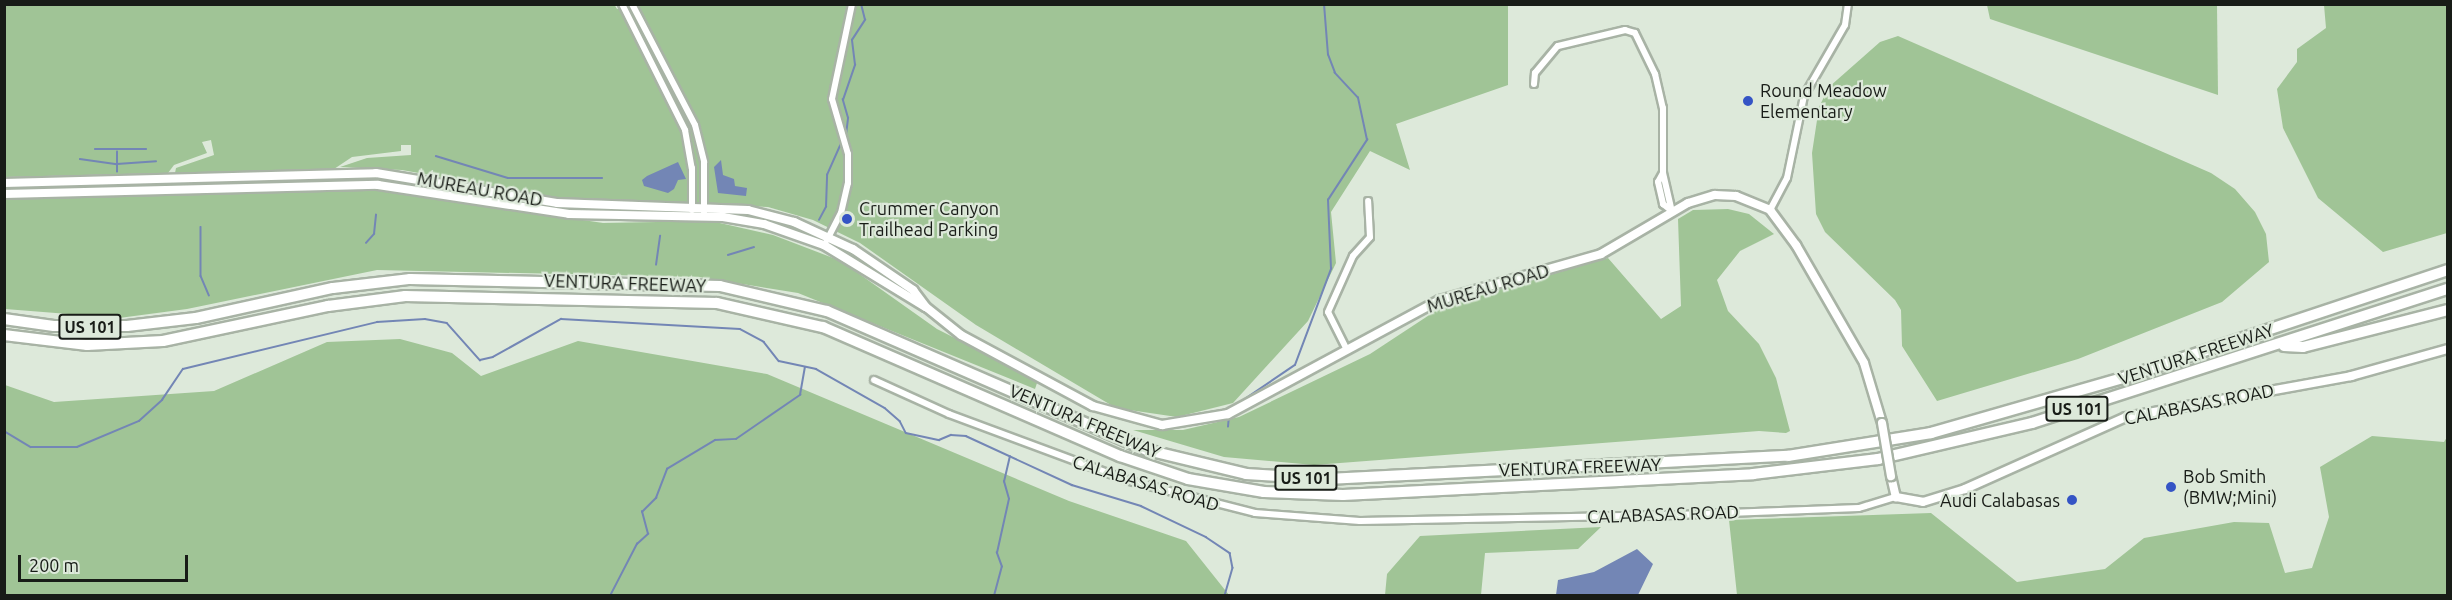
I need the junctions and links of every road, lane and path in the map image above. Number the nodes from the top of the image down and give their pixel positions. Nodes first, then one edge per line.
1 (622, 4) edge
2 (632, 4) edge
3 (852, 4) edge
4 (1848, 4) edge
5 (1534, 84) dead end
6 (4, 183) edge
7 (4, 194) edge
8 (1368, 201) dead end
9 (693, 205) junction
10 (704, 205) junction
11 (1770, 210) junction
12 (1672, 211) junction
13 (692, 216) junction
14 (704, 216) junction
15 (829, 236) junction
16 (824, 245) junction
17 (2448, 270) edge
18 (2448, 289) edge
19 (926, 307) junction
20 (2448, 310) edge
21 (4, 319) edge
22 (4, 335) edge
23 (2274, 346) junction
24 (2448, 349) edge
25 (1347, 350) junction
26 (874, 380) dead end
27 (1896, 498) junction

1 - 9 street
2 - 10 street
3 - 15 street
4 - 11 street
5 - 12 street
6 - 9 main road, MUREAU ROAD
7 - 13 main road, MUREAU ROAD
8 - 25 street
9 - 10 main road, MUREAU ROAD
9 - 13 street
10 - 14 street
10 - 15 main road, MUREAU ROAD
11 - 12 main road, MUREAU ROAD
11 - 27 main road, bridge
12 - 25 main road, MUREAU ROAD
13 - 14 main road, MUREAU ROAD
14 - 16 main road, MUREAU ROAD
15 - 16 street
15 - 19 main road, MUREAU ROAD
16 - 19 main road, MUREAU ROAD
17 - 21 highway, VENTURA FREEWAY / US 101
18 - 23 highway, VENTURA FREEWAY / US 101
19 - 25 main road, MUREAU ROAD
20 - 23 highway
22 - 23 highway, VENTURA FREEWAY / US 101
24 - 27 main road, CALABASAS ROAD
26 - 27 street, CALABASAS ROAD

